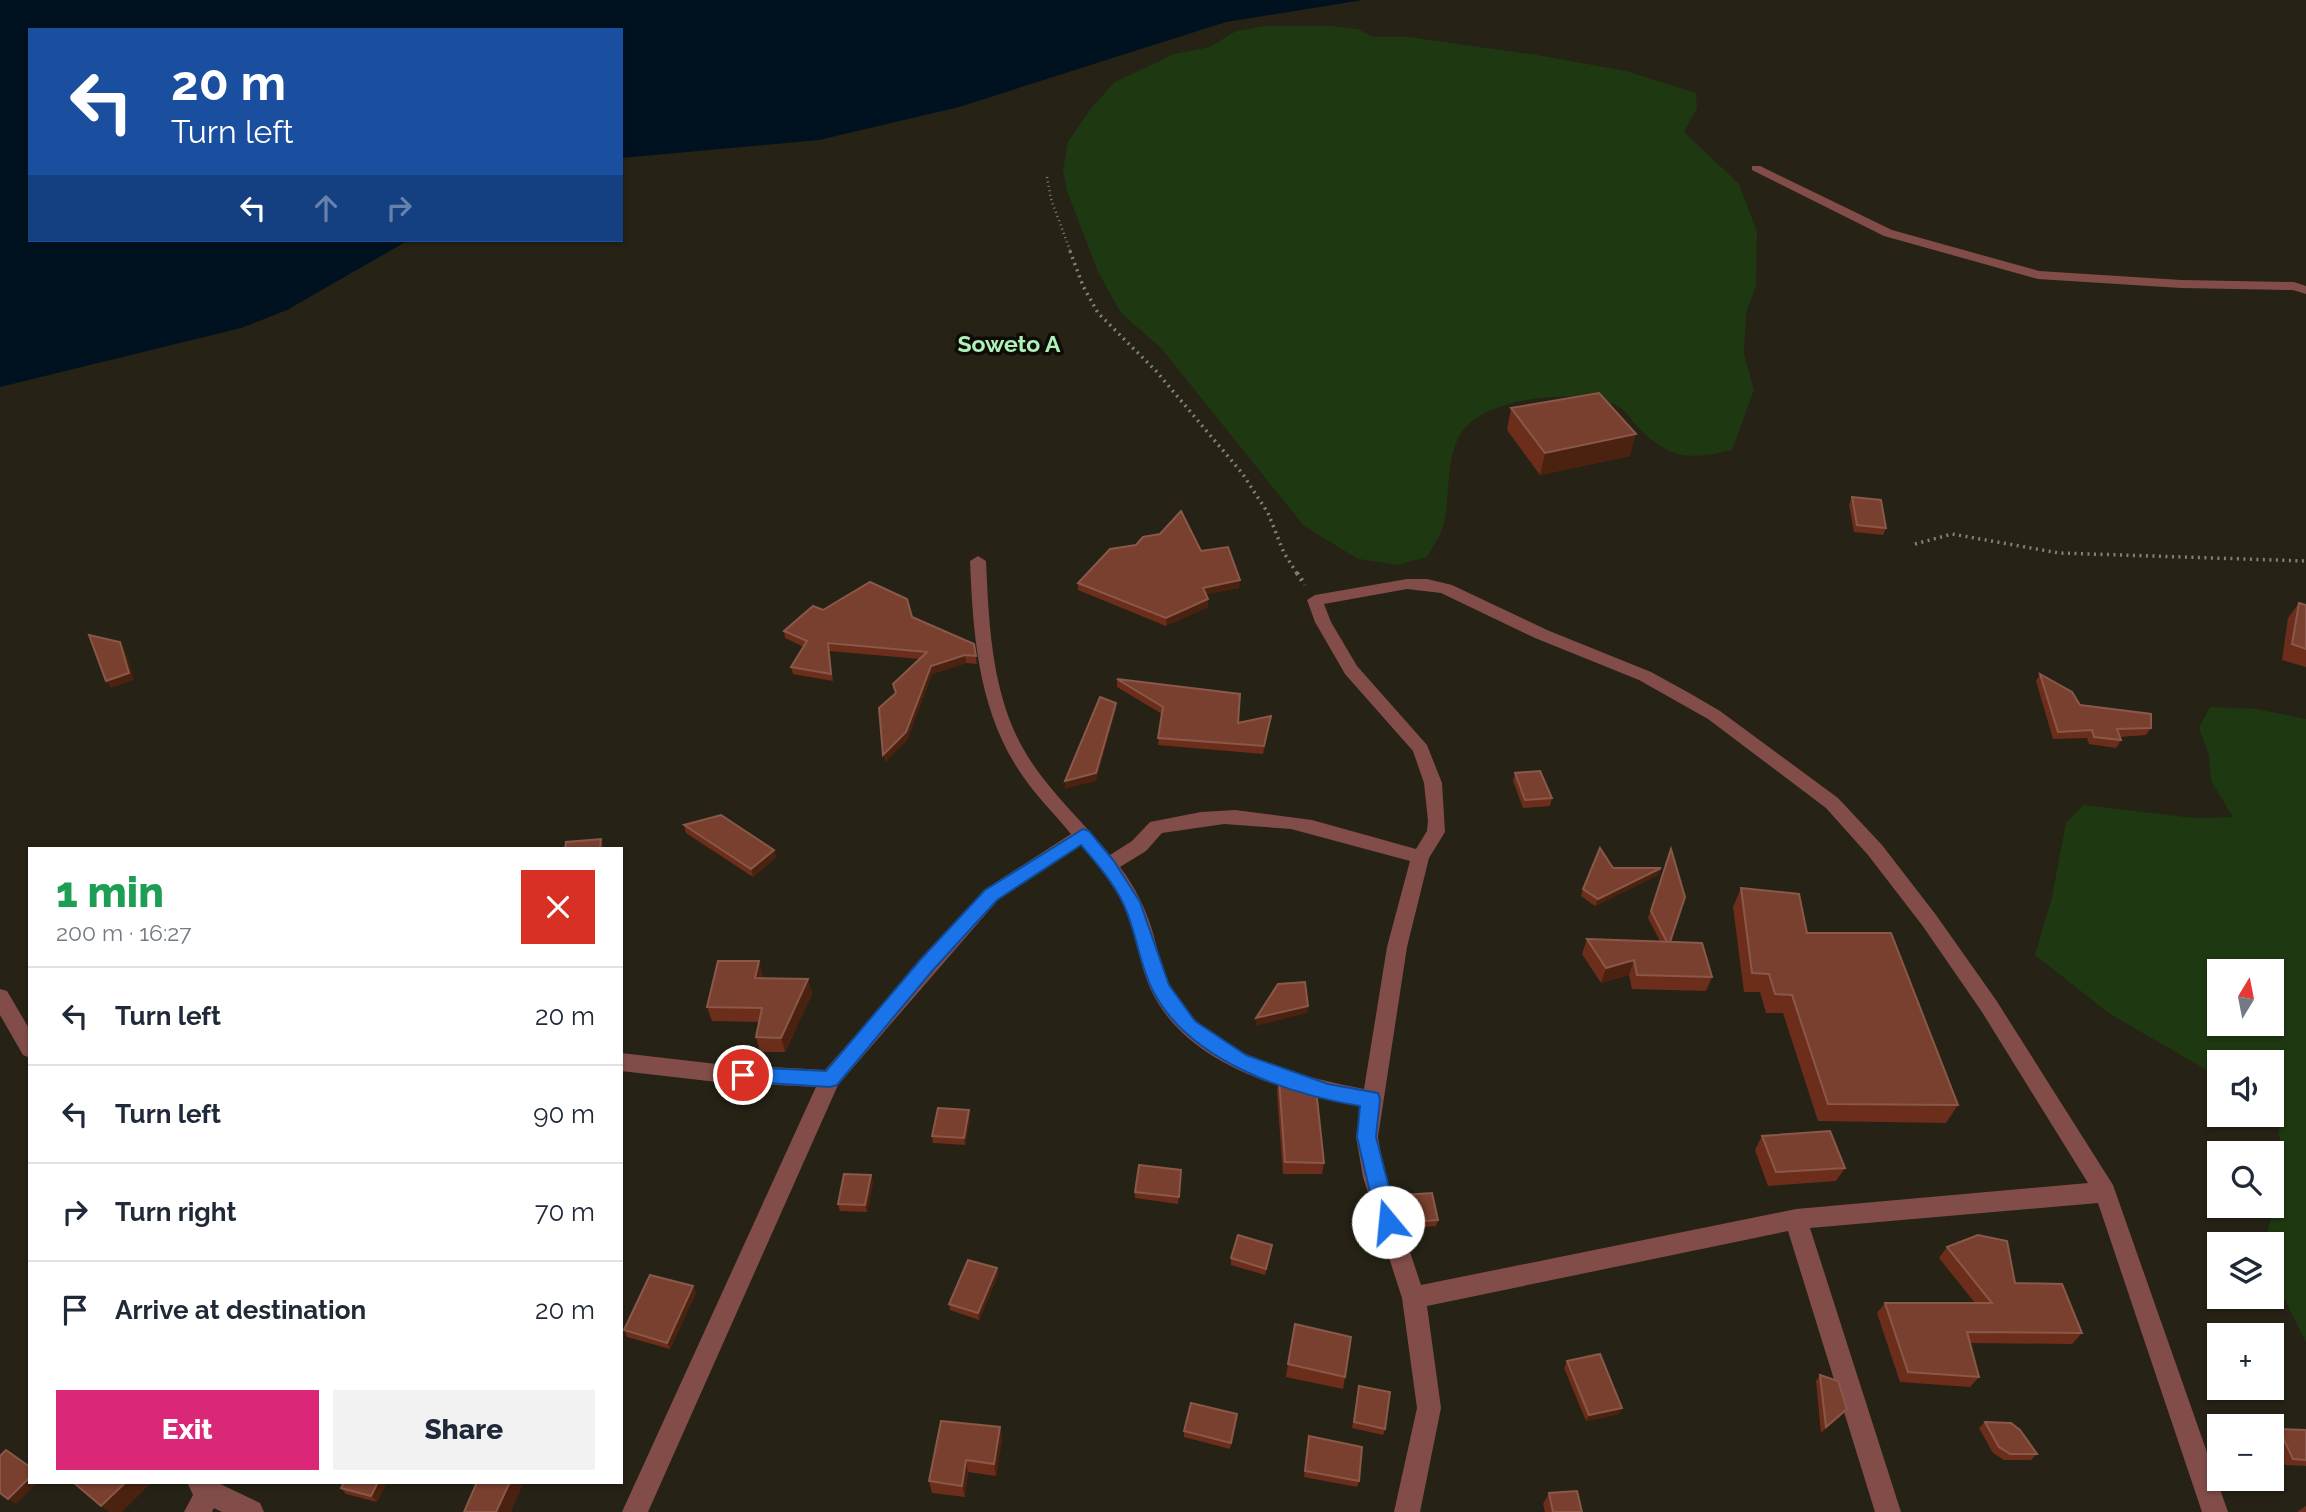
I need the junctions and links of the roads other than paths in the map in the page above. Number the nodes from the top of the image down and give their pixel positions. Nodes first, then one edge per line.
1 (1756, 167) dead end
2 (2306, 290) edge
3 (978, 561) dead end
4 (1083, 835) junction
5 (1420, 857) junction
6 (1108, 865) junction
7 (0, 997) edge
8 (24, 1026) edge
9 (623, 1062) edge
10 (830, 1079) junction
11 (1371, 1099) junction
12 (2105, 1192) junction
13 (1796, 1219) junction
14 (1414, 1298) junction
15 (202, 1496) edge
16 (251, 1512) edge
17 (635, 1512) edge
18 (1407, 1512) edge
19 (1888, 1512) edge
20 (2215, 1512) edge

1 - 2 street
3 - 4 street
4 - 6 street
4 - 10 street
5 - 6 street
5 - 11 street
5 - 12 street
6 - 11 street
7 - 8 street
9 - 10 street
10 - 17 street
11 - 14 street
12 - 13 street
12 - 20 street
13 - 14 street
13 - 19 street
14 - 18 street
15 - 16 street

